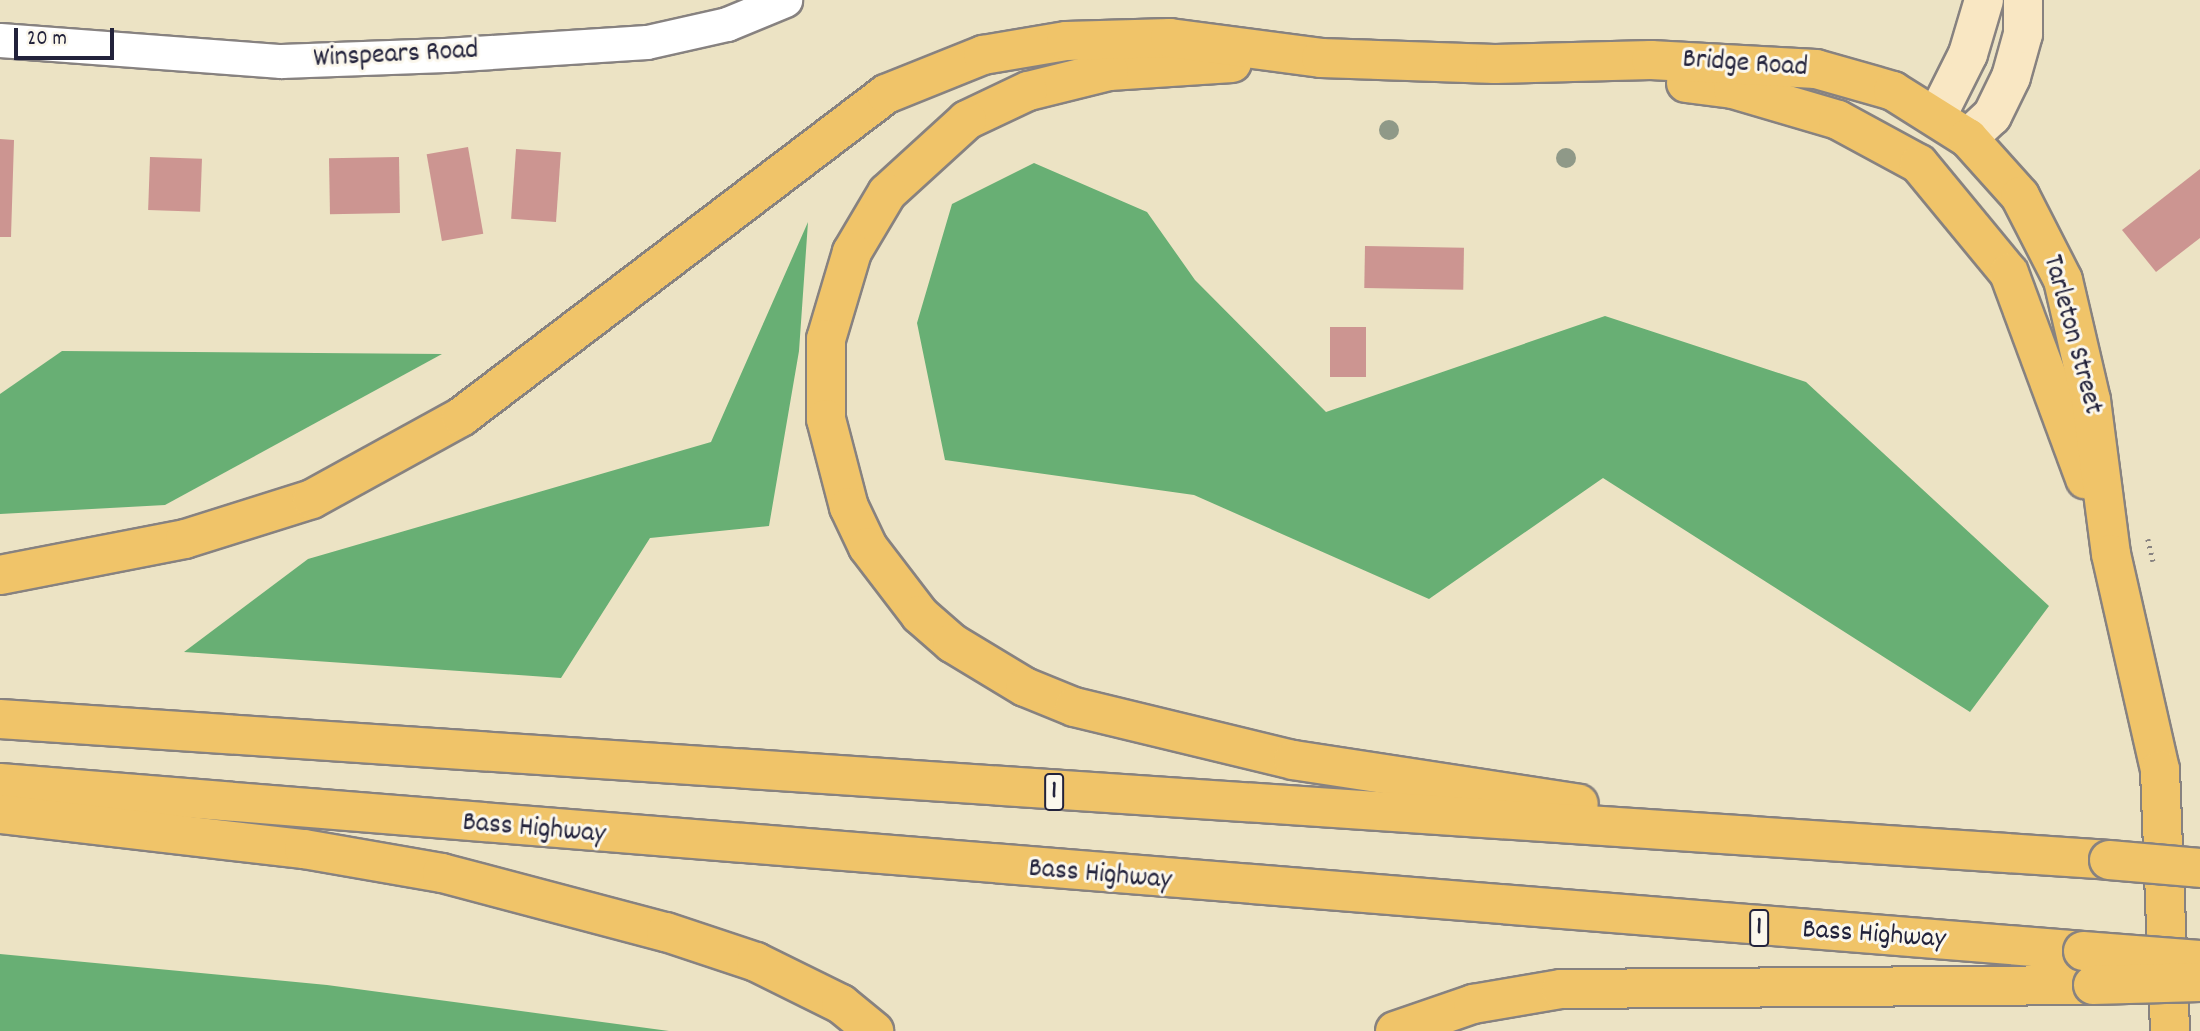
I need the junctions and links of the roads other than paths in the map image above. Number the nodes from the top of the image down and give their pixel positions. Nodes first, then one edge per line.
1 (785, 0) edge
2 (1984, 0) edge
3 (2023, 0) edge
4 (0, 40) edge
5 (1321, 58) junction
6 (1542, 64) junction
7 (1937, 116) junction
8 (1968, 138) junction
9 (1919, 164) junction
10 (2111, 554) junction
11 (0, 575) edge
12 (0, 719) edge
13 (0, 783) edge
14 (0, 814) edge
15 (1804, 838) junction
16 (2200, 868) edge
17 (2200, 960) edge
18 (2088, 968) junction
19 (2200, 982) edge
20 (874, 1031) edge
21 (1395, 1031) edge
22 (2170, 1031) edge

1 - 4 street, Winspears Road
2 - 7 main road
3 - 8 main road
5 - 6 highway, Bridge Road
5 - 11 highway
5 - 15 highway
6 - 7 highway, Bridge Road
6 - 9 highway, Bridge Road
7 - 8 highway, Tarleton Street
7 - 9 highway
8 - 9 highway
8 - 10 highway, Tarleton Street
9 - 10 highway, Tarleton Street
10 - 22 highway, Tarleton Street
12 - 15 highway, 1
13 - 18 highway, Bass Highway / 1
14 - 20 highway
15 - 16 highway, 1, bridge
17 - 18 highway, Bass Highway / 1, bridge
18 - 19 highway, bridge
18 - 21 highway

